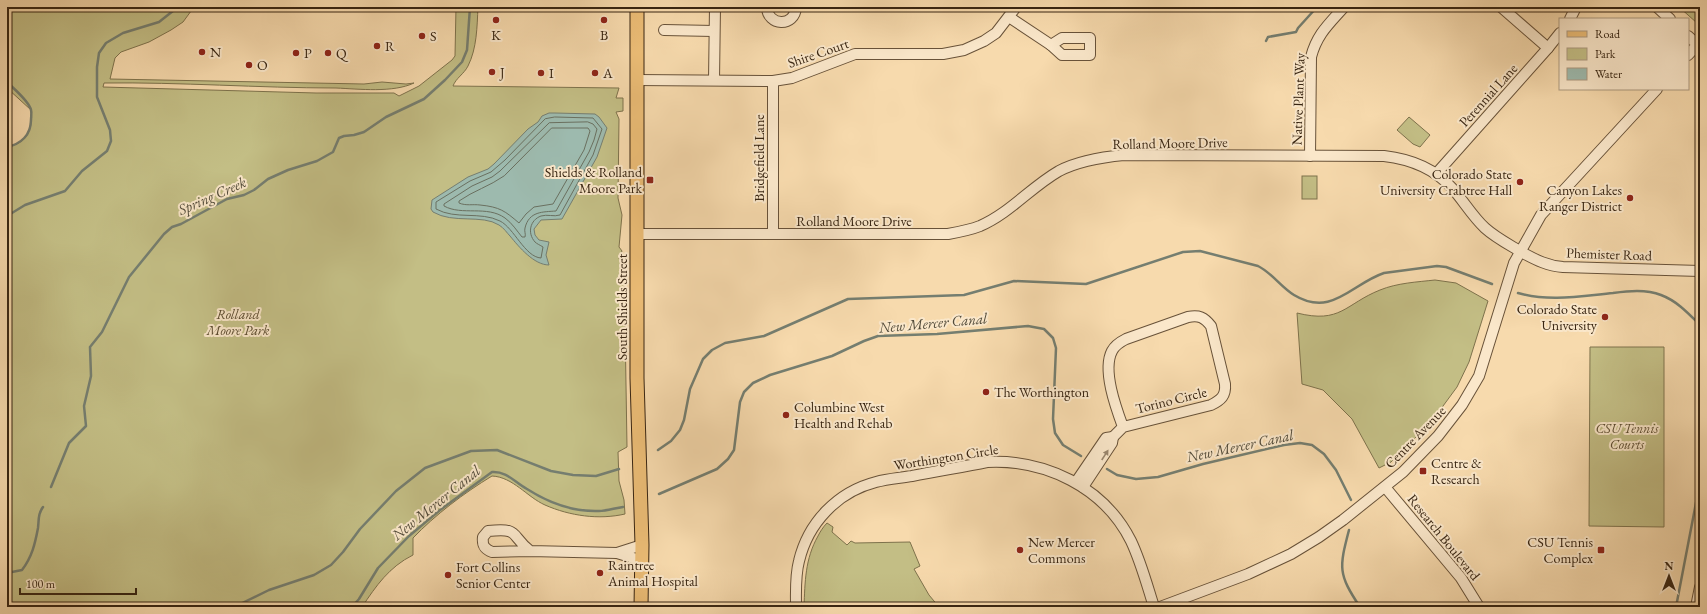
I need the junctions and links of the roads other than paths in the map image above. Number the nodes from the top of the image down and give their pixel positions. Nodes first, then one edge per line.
1 (637, 7) edge
2 (715, 7) edge
3 (767, 7) edge
4 (796, 7) edge
5 (1016, 7) edge
6 (1344, 7) edge
7 (1501, 7) edge
8 (1576, 7) edge
9 (1657, 7) edge
10 (1009, 17) junction
11 (1570, 18) edge
12 (1669, 18) edge
13 (664, 30) dead end
14 (714, 31) junction
15 (1559, 34) edge
16 (1689, 37) edge
17 (1699, 44) edge
18 (1051, 46) dead end
19 (1548, 48) junction
20 (1689, 54) edge
21 (636, 80) junction
22 (714, 80) junction
23 (773, 81) junction
24 (1656, 90) edge
25 (1310, 156) junction
26 (1436, 174) junction
27 (638, 234) junction
28 (773, 234) junction
29 (1520, 251) junction
30 (1700, 271) edge
31 (1123, 427) junction
32 (1080, 485) junction
33 (1385, 487) junction
34 (642, 544) junction
35 (530, 551) dead end
36 (617, 552) junction
37 (643, 562) junction
38 (1700, 587) edge
39 (641, 607) edge
40 (796, 607) edge
41 (1154, 607) edge
42 (1160, 607) edge
43 (1479, 607) edge
44 (1696, 607) edge

1 - 21 main road, South Shields Street
2 - 14 street
3 - 4 street
5 - 10 street, Shire Court
6 - 25 street, Native Plant Way
7 - 19 street
8 - 11 street
9 - 12 street
10 - 18 street
10 - 23 street, Shire Court
13 - 14 street
14 - 22 street
15 - 19 street, Perennial Lane
16 - 17 street
17 - 20 street
19 - 26 street, Perennial Lane
21 - 22 street, Shire Court
21 - 27 main road, South Shields Street
22 - 23 street, Shire Court
23 - 28 street, Bridgefield Lane
24 - 29 street, Centre Avenue
25 - 26 street, Rolland Moore Drive
25 - 28 street, Rolland Moore Drive
26 - 29 street, Rolland Moore Drive
27 - 28 street, Rolland Moore Drive
27 - 34 main road, South Shields Street
29 - 30 street, Phemister Road
29 - 33 street, Centre Avenue
31 - 31 street, Torino Circle
31 - 32 street, Torino Circle
32 - 40 street, Worthington Circle
32 - 41 street, Worthington Circle
33 - 42 street, Centre Avenue
33 - 43 street, Research Boulevard
34 - 36 street
34 - 37 main road, South Shields Street
35 - 36 street
36 - 37 street
37 - 39 main road, South Shields Street
38 - 44 street

